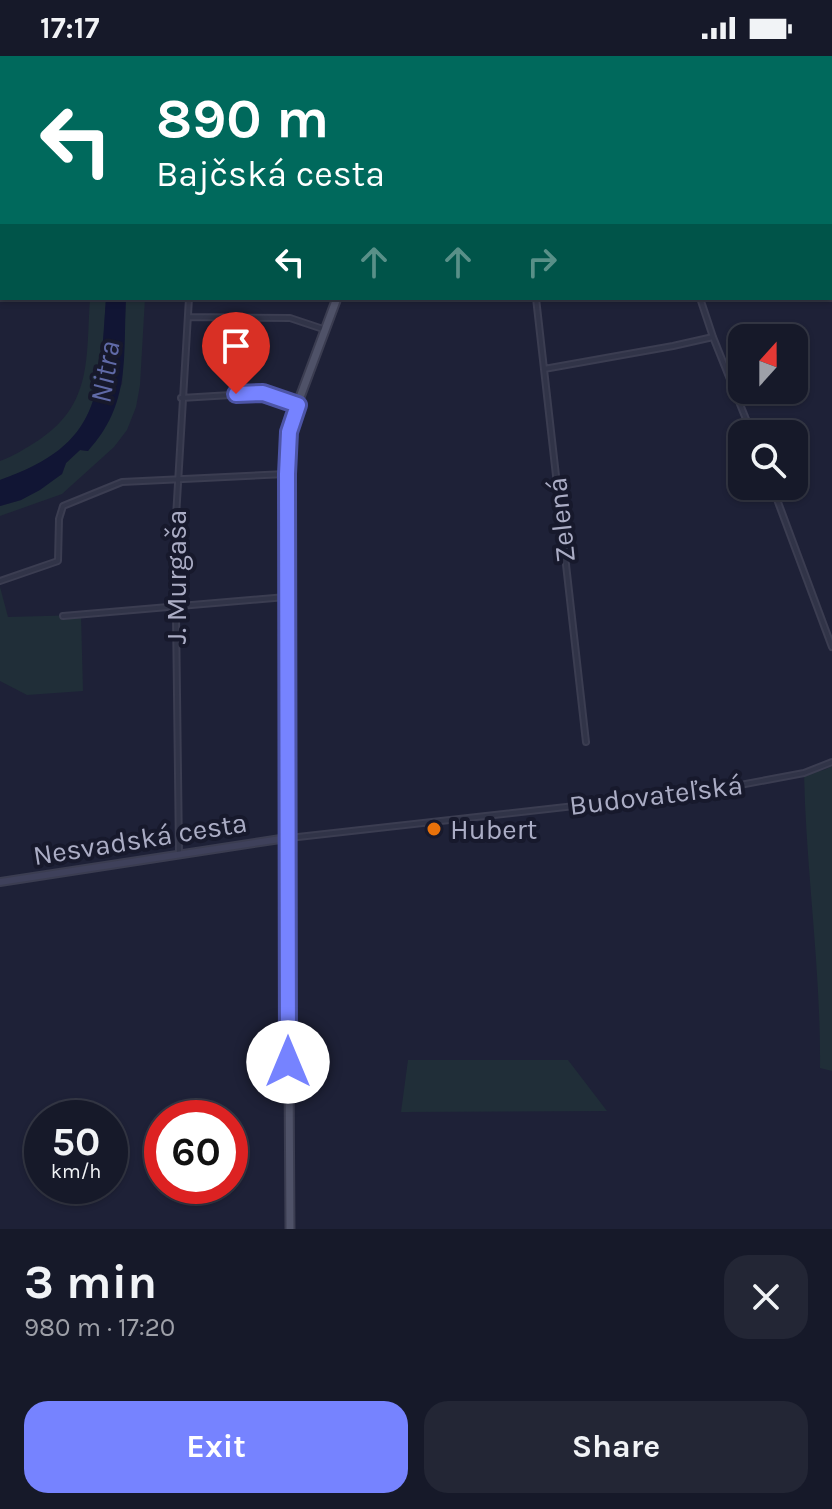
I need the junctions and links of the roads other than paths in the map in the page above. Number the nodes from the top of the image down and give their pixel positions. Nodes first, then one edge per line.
1 (189, 300) edge
2 (336, 300) edge
3 (536, 300) edge
4 (701, 300) edge
5 (188, 317) junction
6 (325, 330) junction
7 (713, 337) junction
8 (544, 369) junction
9 (181, 398) junction
10 (298, 405) junction
11 (746, 420) edge
12 (287, 474) junction
13 (176, 480) junction
14 (777, 500) edge
15 (0, 581) edge
16 (286, 597) junction
17 (175, 608) junction
18 (63, 616) dead end
19 (832, 647) edge
20 (586, 742) dead end
21 (832, 762) edge
22 (287, 838) junction
23 (179, 856) junction
24 (0, 882) edge
25 (290, 1229) edge

1 - 5 street, J. Murgaša
2 - 6 main road
3 - 8 street, Zelená
4 - 7 street
5 - 6 street
5 - 9 street, J. Murgaša
6 - 10 main road
7 - 8 street
7 - 11 street
8 - 20 street, Zelená
9 - 10 street
9 - 13 street, J. Murgaša
10 - 12 main road
12 - 13 street
12 - 16 main road
13 - 15 street
13 - 17 street, J. Murgaša
14 - 19 street
16 - 17 street
16 - 22 main road
17 - 18 street
17 - 23 street, J. Murgaša
21 - 22 street, Budovateľská
22 - 23 street, Nesvadská cesta
22 - 25 main road
23 - 24 street, Nesvadská cesta

